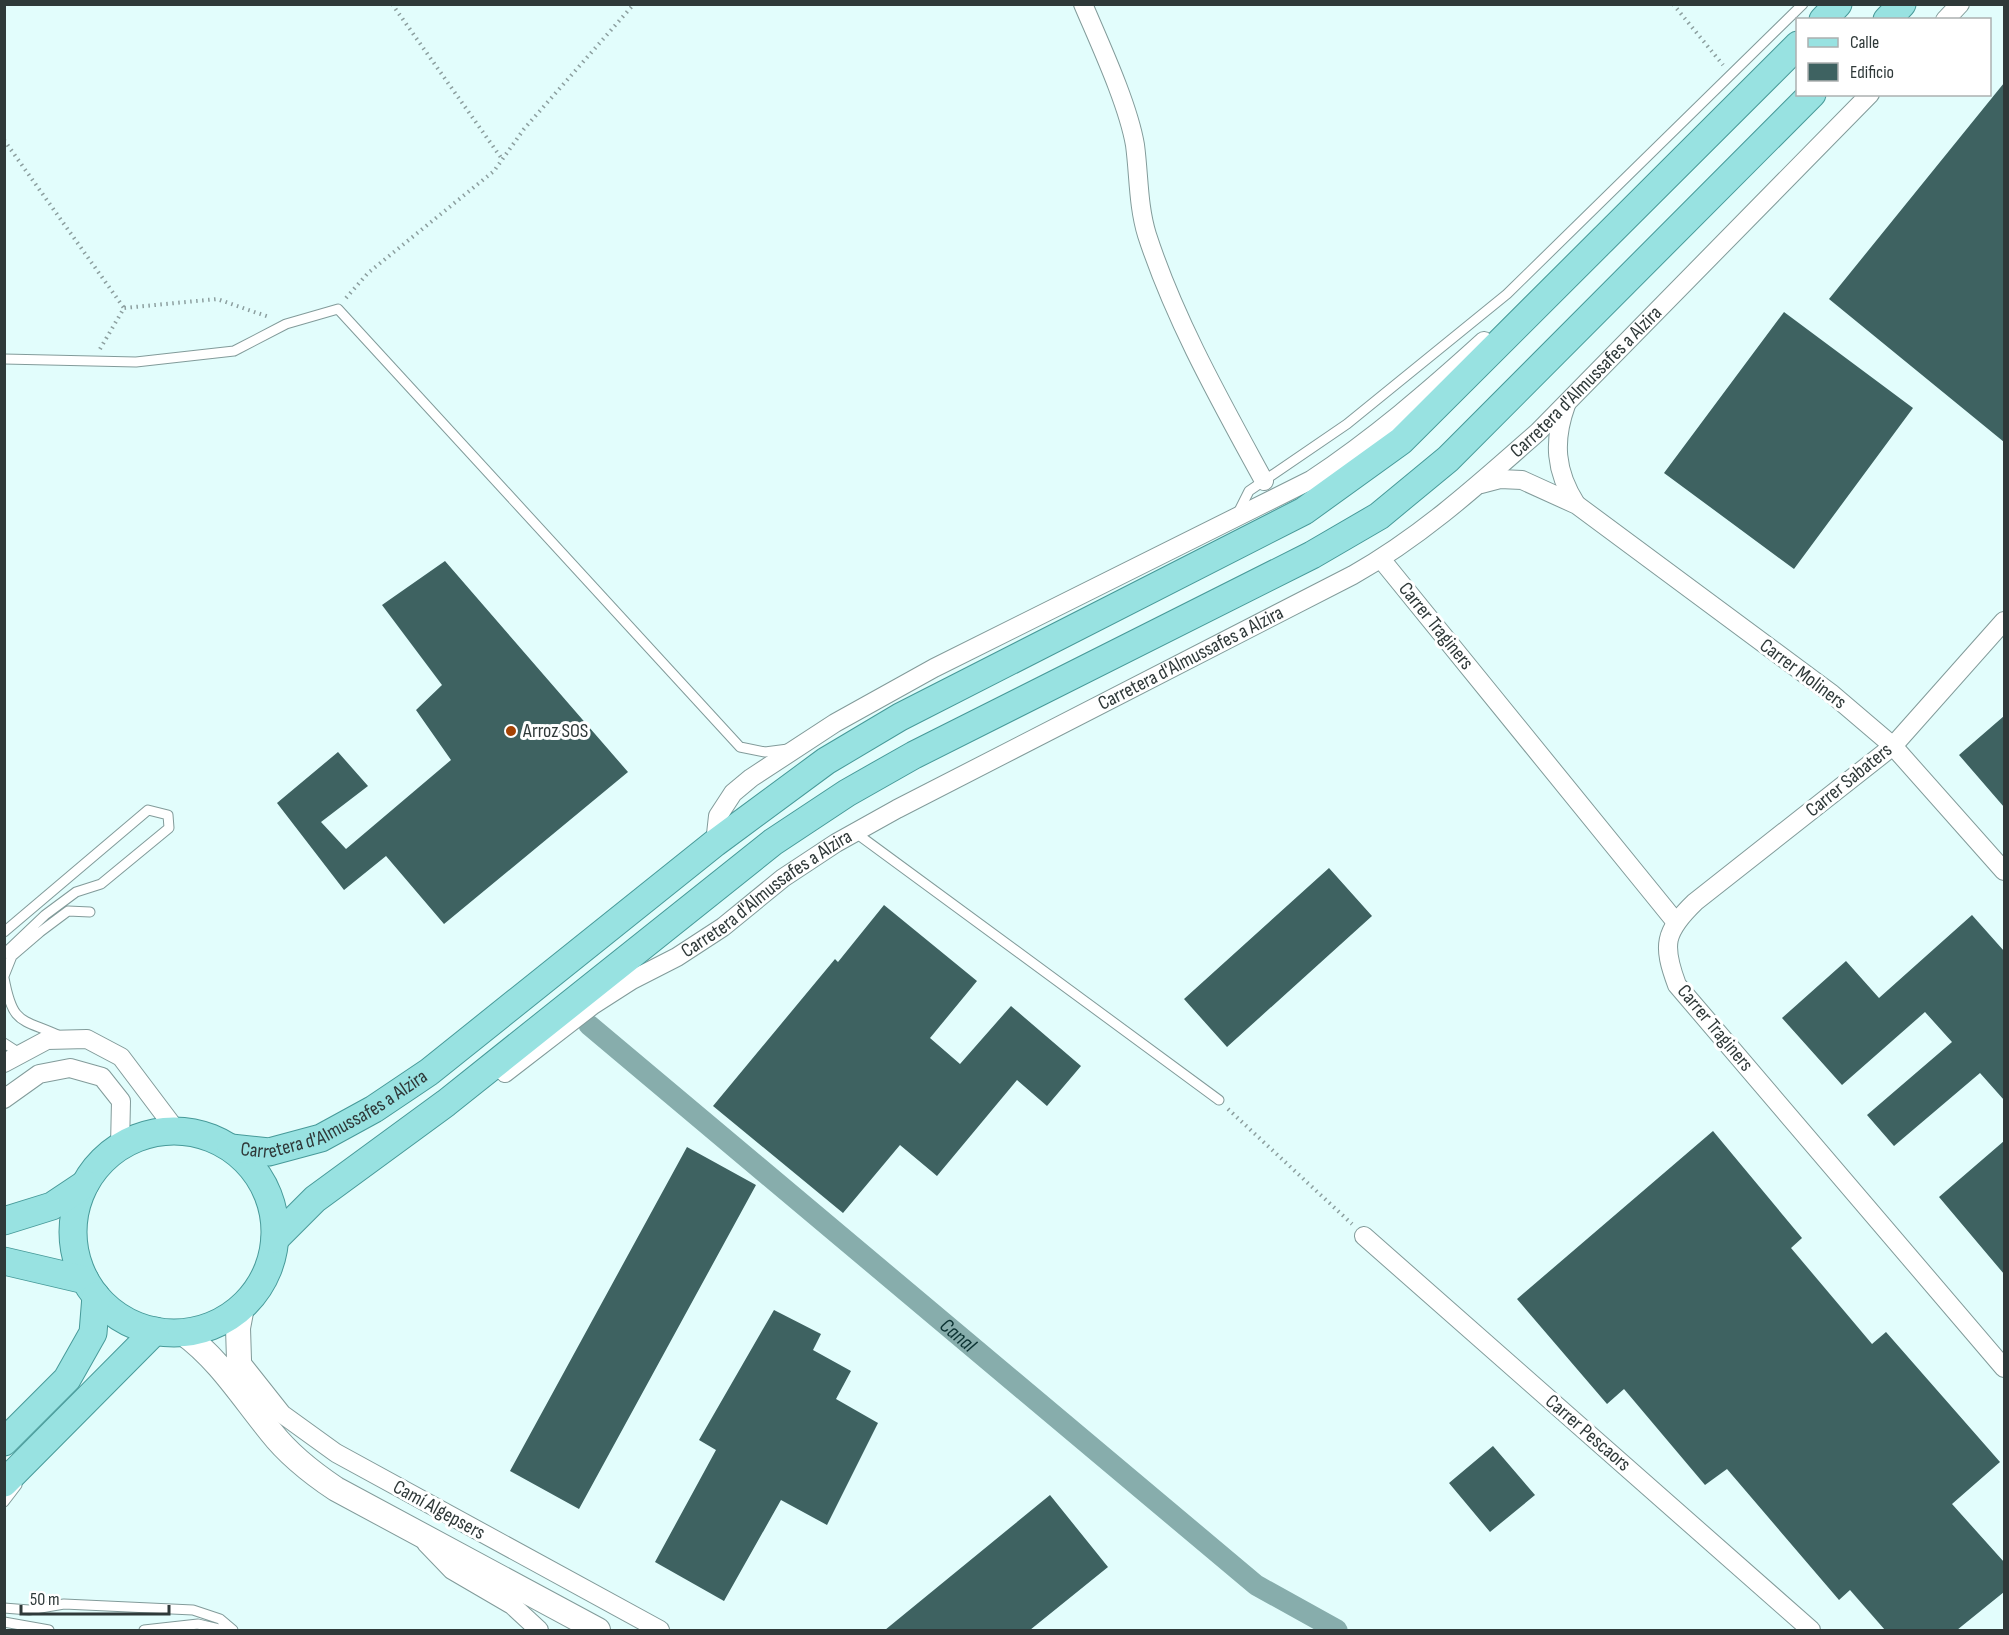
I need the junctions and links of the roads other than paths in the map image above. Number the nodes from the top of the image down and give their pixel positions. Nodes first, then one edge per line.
1 (1083, 4) edge
2 (1803, 4) edge
3 (1838, 4) edge
4 (1902, 4) edge
5 (1960, 4) edge
6 (1825, 18) edge
7 (1889, 18) edge
8 (1947, 18) edge
9 (1796, 46) edge
10 (1810, 96) edge
11 (1868, 96) edge
12 (1517, 323) junction
13 (4, 359) edge
14 (1568, 399) junction
15 (1264, 481) junction
16 (1481, 484) junction
17 (1577, 505) junction
18 (1234, 520) junction
19 (1381, 559) junction
20 (2004, 621) edge
21 (1893, 746) junction
22 (799, 748) junction
23 (856, 833) junction
24 (715, 843) junction
25 (2004, 871) edge
26 (90, 912) dead end
27 (1675, 921) junction
28 (4, 932) edge
29 (4, 954) edge
30 (4, 977) edge
31 (68, 1039) junction
32 (4, 1043) edge
33 (21, 1054) junction
34 (4, 1063) edge
35 (4, 1099) edge
36 (1219, 1100) road end
37 (430, 1115) junction
38 (176, 1130) junction
39 (120, 1146) junction
40 (231, 1148) junction
41 (85, 1184) junction
42 (4, 1221) edge
43 (1364, 1236) road end
44 (275, 1239) junction
45 (11, 1266) edge
46 (90, 1288) junction
47 (242, 1307) junction
48 (155, 1331) junction
49 (183, 1333) junction
50 (240, 1361) junction
51 (2004, 1368) edge
52 (240, 1392) junction
53 (57, 1431) junction
54 (4, 1442) edge
55 (4, 1483) edge
56 (4, 1503) edge
57 (414, 1531) junction
58 (4, 1608) edge
59 (4, 1622) edge
60 (49, 1630) edge
61 (144, 1630) edge
62 (223, 1630) edge
63 (233, 1630) edge
64 (539, 1630) edge
65 (598, 1630) edge
66 (660, 1630) edge
67 (1811, 1630) edge

1 - 15 street
2 - 15 lane
3 - 6 main road
4 - 7 main road
5 - 8 street
9 - 12 main road, Carretera d'Almussafes a Alzira
10 - 37 main road, Carretera d'Almussafes a Alzira
11 - 14 street, Carretera d'Almussafes a Alzira
12 - 18 street, Carretera d'Almussafes a Alzira
12 - 24 main road, Carretera d'Almussafes a Alzira
13 - 22 lane
14 - 16 street, Carretera d'Almussafes a Alzira
14 - 17 street, Carrer Moliners
15 - 18 lane
16 - 17 street, Carrer Moliners
16 - 19 street, Carretera d'Almussafes a Alzira
17 - 21 street, Carrer Moliners
18 - 22 street, Carretera d'Almussafes a Alzira
19 - 23 street, Carretera d'Almussafes a Alzira
19 - 27 street, Carrer Traginers
20 - 21 street, Carrer Sabaters
21 - 25 street, Carrer Moliners
21 - 27 street, Carrer Sabaters
22 - 24 street, Carretera d'Almussafes a Alzira
23 - 36 lane
23 - 37 street, Carretera d'Almussafes a Alzira
24 - 40 main road, Carretera d'Almussafes a Alzira
26 - 30 lane
27 - 51 street, Carrer Traginers
28 - 29 lane
30 - 31 lane
31 - 33 street
31 - 38 street
32 - 33 lane
33 - 34 street
35 - 39 street
37 - 44 main road, Carretera d'Almussafes a Alzira
38 - 39 main road
38 - 40 main road
39 - 41 main road
40 - 44 main road
41 - 42 main road
41 - 46 main road
43 - 67 street, Carrer Pescaors
44 - 47 main road
45 - 46 main road
46 - 48 main road
46 - 54 main road
47 - 49 main road
47 - 50 main road
48 - 49 main road
48 - 53 main road
49 - 52 main road
50 - 52 main road
50 - 66 street, Camí Algepsers
52 - 57 main road
53 - 55 main road
53 - 56 lane
57 - 64 street
57 - 65 main road
58 - 63 lane
59 - 60 lane
61 - 62 lane

